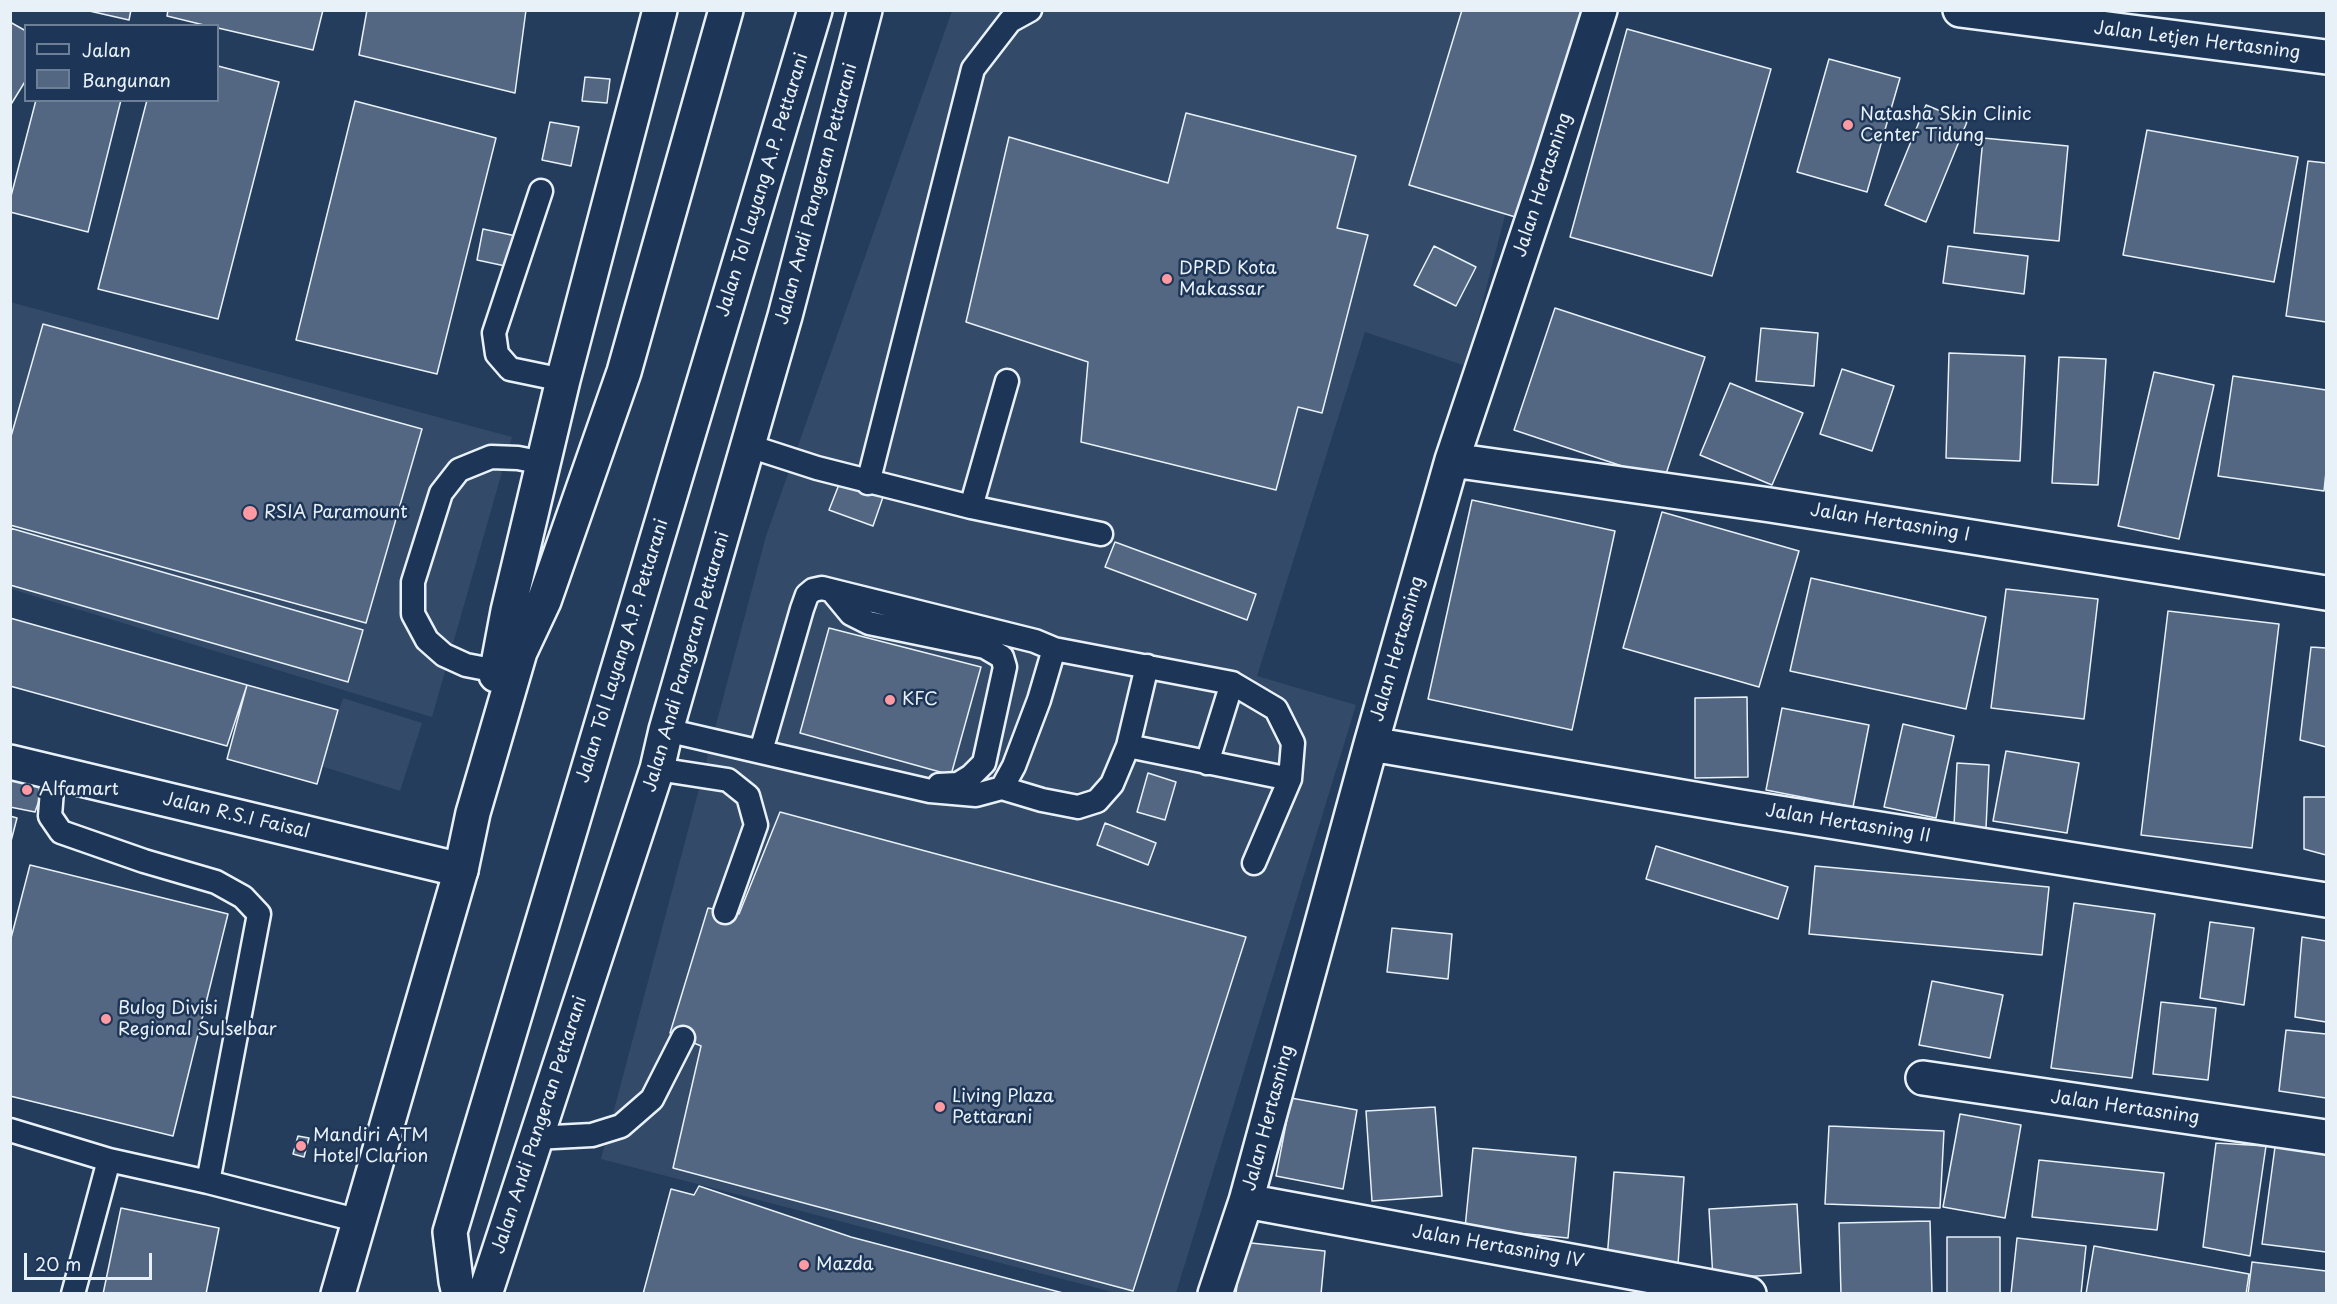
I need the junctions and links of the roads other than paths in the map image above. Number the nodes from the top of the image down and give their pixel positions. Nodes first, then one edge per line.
1 (660, 10) edge
2 (682, 10) edge
3 (726, 10) edge
4 (815, 10) edge
5 (1030, 10) edge
6 (1600, 10) edge
7 (1960, 10) edge
8 (867, 15) edge
9 (2326, 57) edge
10 (542, 191) dead end
11 (563, 380) junction
12 (1007, 381) dead end
13 (749, 446) junction
14 (1452, 460) junction
15 (543, 463) junction
16 (868, 483) junction
17 (971, 507) junction
18 (1101, 534) dead end
19 (832, 591) junction
20 (2326, 592) edge
21 (1054, 649) junction
22 (508, 662) junction
23 (1147, 666) junction
24 (1232, 683) junction
25 (666, 730) junction
26 (1371, 744) junction
27 (1128, 746) junction
28 (761, 751) junction
29 (792, 759) junction
30 (10, 762) edge
31 (1208, 763) junction
32 (657, 769) junction
33 (58, 773) junction
34 (1290, 779) junction
35 (1002, 788) junction
36 (1254, 863) dead end
37 (461, 870) junction
38 (2326, 900) edge
39 (725, 912) dead end
40 (683, 1038) dead end
41 (1923, 1078) dead end
42 (10, 1130) edge
43 (2326, 1137) edge
44 (535, 1138) junction
45 (109, 1160) junction
46 (208, 1182) junction
47 (1246, 1201) junction
48 (360, 1221) junction
49 (73, 1293) edge
50 (339, 1293) edge
51 (459, 1293) edge
52 (485, 1293) edge
53 (1215, 1293) edge
54 (1749, 1293) edge

1 - 11 main road
2 - 22 main road
3 - 22 main road
4 - 51 main road, Jalan Tol Layang A.P. Pettarani
5 - 16 lane
6 - 14 main road, Jalan Hertasning
7 - 9 main road, Jalan Letjen Hertasning
8 - 13 main road, Jalan Andi Pangeran Pettarani
10 - 11 lane
11 - 15 main road
12 - 17 lane
13 - 16 lane
13 - 25 main road, Jalan Andi Pangeran Pettarani
14 - 20 main road, Jalan Hertasning I
14 - 26 main road, Jalan Hertasning
15 - 22 main road
15 - 22 lane
16 - 17 lane
17 - 18 lane
19 - 21 lane
19 - 28 lane
19 - 29 lane
21 - 23 lane
21 - 35 lane
22 - 37 main road
23 - 24 lane
23 - 27 lane
24 - 31 lane
24 - 34 lane
25 - 28 lane
25 - 32 main road, Jalan Andi Pangeran Pettarani
26 - 38 main road, Jalan Hertasning II
26 - 47 main road, Jalan Hertasning
27 - 31 lane
27 - 35 lane
28 - 29 lane
29 - 35 lane
30 - 33 main road, Jalan R.S.I Faisal
31 - 34 lane
32 - 39 lane
32 - 44 main road, Jalan Andi Pangeran Pettarani
33 - 37 main road, Jalan R.S.I Faisal
33 - 46 lane
34 - 36 lane
37 - 48 main road
40 - 44 lane
41 - 43 main road, Jalan Hertasning
42 - 45 lane
44 - 52 main road, Jalan Andi Pangeran Pettarani
45 - 46 lane
45 - 49 lane
46 - 48 lane
47 - 53 main road, Jalan Hertasning
47 - 54 main road, Jalan Hertasning IV
48 - 50 main road

